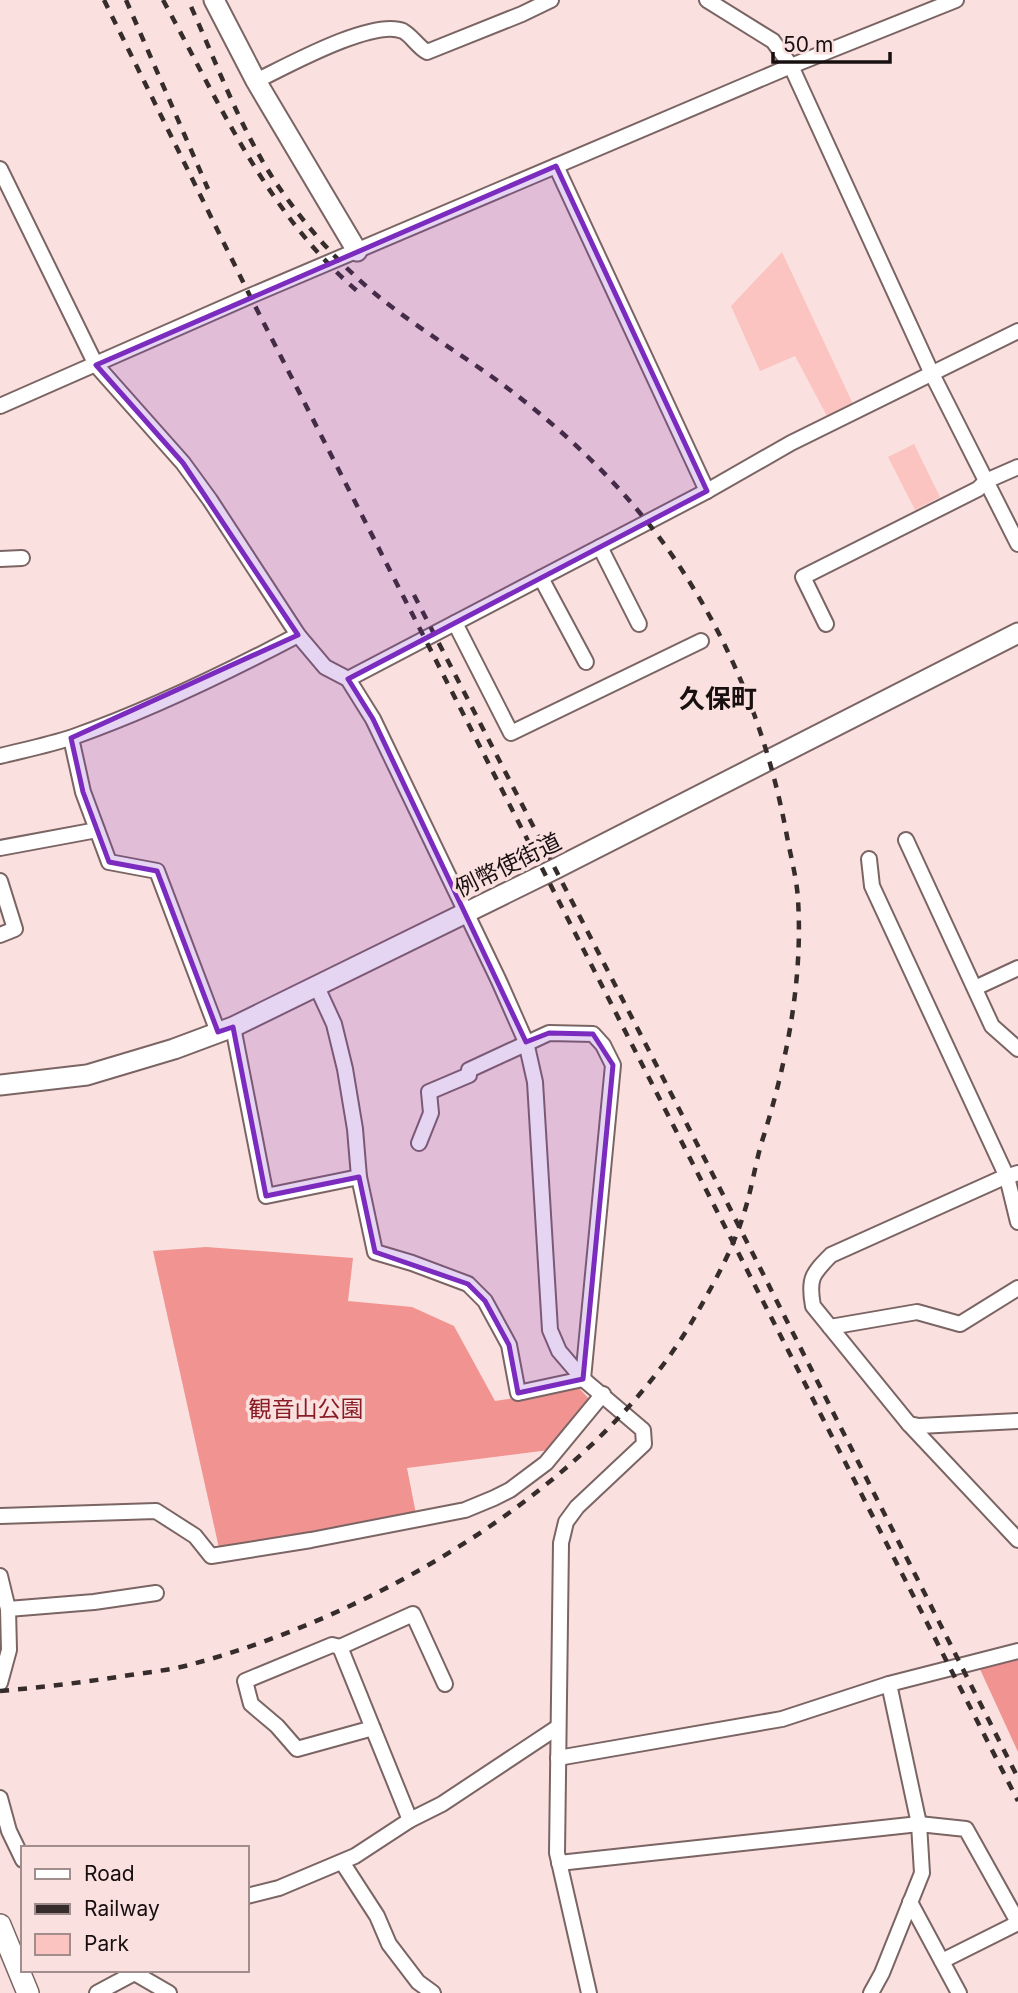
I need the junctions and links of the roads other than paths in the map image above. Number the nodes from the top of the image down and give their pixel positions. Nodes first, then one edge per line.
1 (214, 0) edge
2 (551, 0) edge
3 (707, 0) edge
4 (956, 0) edge
5 (791, 66) junction
6 (256, 81) junction
7 (556, 166) junction
8 (0, 169) edge
9 (5, 189) edge
10 (357, 251) junction
11 (1018, 331) edge
12 (96, 365) junction
13 (932, 374) junction
14 (0, 406) edge
15 (1018, 467) edge
16 (986, 481) junction
17 (706, 491) junction
18 (1018, 544) edge
19 (600, 547) junction
20 (22, 558) dead end
21 (0, 559) edge
22 (541, 578) junction
23 (455, 623) junction
24 (639, 624) dead end
25 (826, 624) dead end
26 (1018, 634) edge
27 (299, 635) junction
28 (701, 641) dead end
29 (586, 662) dead end
30 (348, 679) junction
31 (71, 738) junction
32 (0, 756) edge
33 (97, 830) junction
34 (906, 840) dead end
35 (0, 848) edge
36 (869, 859) dead end
37 (0, 881) edge
38 (465, 913) junction
39 (0, 935) edge
40 (1018, 968) edge
41 (317, 987) junction
42 (975, 988) junction
43 (226, 1030) junction
44 (526, 1042) junction
45 (1018, 1049) edge
46 (0, 1085) edge
47 (419, 1143) dead end
48 (1012, 1175) edge
49 (359, 1177) junction
50 (1018, 1222) edge
51 (1018, 1288) edge
52 (830, 1327) junction
53 (583, 1378) junction
54 (603, 1394) junction
55 (1018, 1421) edge
56 (909, 1424) junction
57 (0, 1516) edge
58 (1018, 1540) edge
59 (0, 1576) edge
60 (156, 1593) dead end
61 (8, 1609) junction
62 (340, 1647) junction
63 (1018, 1651) edge
64 (0, 1683) edge
65 (445, 1684) dead end
66 (890, 1684) junction
67 (558, 1727) junction
68 (373, 1728) junction
69 (558, 1758) junction
70 (0, 1798) edge
71 (410, 1820) junction
72 (919, 1824) junction
73 (21, 1856) edge
74 (342, 1862) junction
75 (559, 1863) junction
76 (248, 1896) edge
77 (910, 1902) junction
78 (1018, 1923) edge
79 (0, 1925) edge
80 (942, 1961) junction
81 (135, 1972) edge
82 (28, 1993) edge
83 (97, 1993) edge
84 (169, 1993) edge
85 (433, 1993) edge
86 (589, 1993) edge
87 (871, 1993) edge
88 (959, 1993) edge

1 - 6 street
2 - 6 street
3 - 5 street
4 - 5 street
5 - 7 street
5 - 13 street
6 - 10 street
7 - 10 street
7 - 17 street
8 - 9 street
9 - 12 street
10 - 12 street
11 - 13 street
12 - 14 street
12 - 27 street
13 - 16 street
13 - 17 street
15 - 16 street
16 - 18 street
16 - 25 street
17 - 19 street
19 - 22 street
19 - 24 street
20 - 21 street
22 - 23 street
22 - 29 street
23 - 28 street
23 - 30 street
26 - 38 street, 例幣使街道
27 - 30 street
27 - 31 street
30 - 38 street
31 - 32 street
31 - 33 street
33 - 35 street
33 - 43 street
34 - 42 street
36 - 48 street
37 - 39 street
38 - 41 street, 例幣使街道
38 - 44 street
40 - 42 street
41 - 43 street, 例幣使街道
41 - 49 street
42 - 45 street
43 - 46 street, 例幣使街道
43 - 49 street
44 - 47 street
44 - 53 street
44 - 53 street
48 - 50 street
48 - 52 street
49 - 53 street
51 - 52 street
52 - 56 street
53 - 54 street
54 - 57 street
54 - 67 street
55 - 56 street
56 - 58 street
59 - 61 street
60 - 61 street
61 - 64 street
62 - 65 street
62 - 68 street
62 - 68 street
63 - 66 street
66 - 69 street
66 - 72 street
67 - 69 street
67 - 71 street
68 - 71 street
69 - 75 street
70 - 73 street
71 - 74 street
72 - 75 street
72 - 77 street
72 - 78 street
74 - 76 street
74 - 85 street
75 - 86 street
77 - 80 street
77 - 87 street
78 - 80 street
79 - 82 main road
80 - 88 street
81 - 83 street
81 - 84 street

